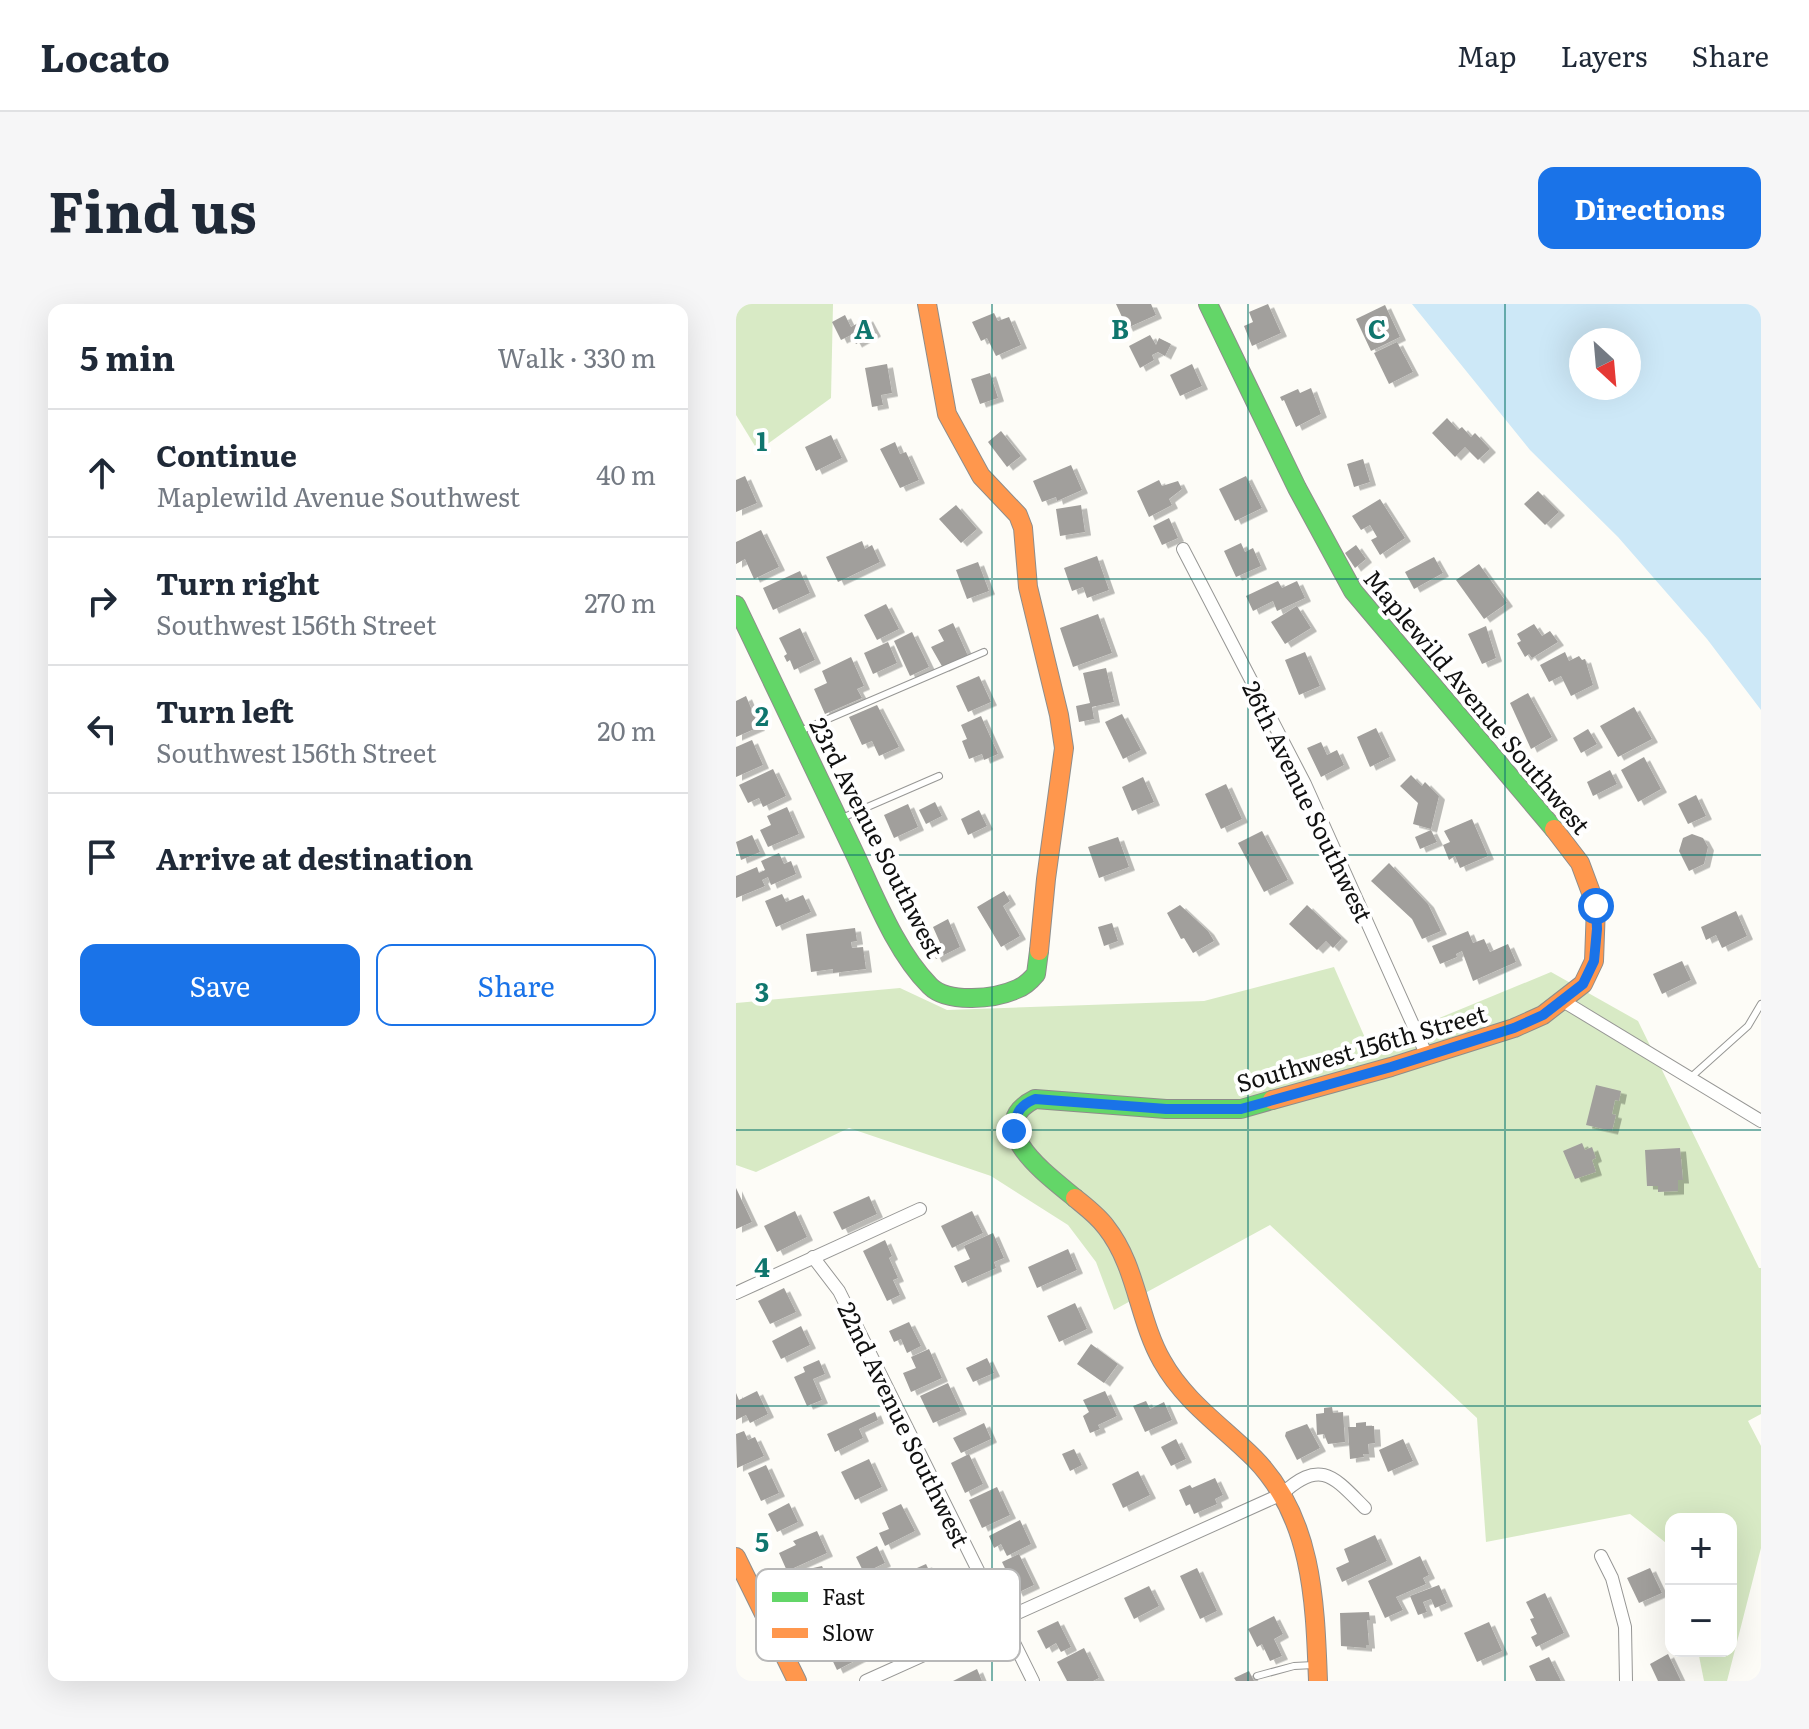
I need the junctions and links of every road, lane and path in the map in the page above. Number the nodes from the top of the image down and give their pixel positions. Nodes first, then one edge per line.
1 (927, 304) edge
2 (1208, 304) edge
3 (1183, 549) dead end
4 (736, 605) edge
5 (984, 652) dead end
6 (797, 733) junction
7 (939, 776) dead end
8 (839, 820) junction
9 (1563, 1001) junction
10 (1761, 1004) edge
11 (1427, 1056) junction
12 (1690, 1078) junction
13 (1761, 1121) edge
14 (920, 1209) dead end
15 (813, 1257) junction
16 (736, 1293) edge
17 (1282, 1494) junction
18 (1365, 1508) dead end
19 (1601, 1556) dead end
20 (736, 1557) edge
21 (976, 1569) edge
22 (756, 1598) edge
23 (1020, 1613) edge
24 (1020, 1656) edge
25 (787, 1661) edge
26 (911, 1661) edge
27 (1318, 1673) edge
28 (1257, 1676) dead end
29 (797, 1681) edge
30 (866, 1681) edge
31 (1033, 1681) edge
32 (1626, 1681) edge

1 - 8 street, 23rd Avenue Southwest
2 - 9 street, Maplewild Avenue Southwest
3 - 11 street, 26th Avenue Southwest
4 - 6 street, 23rd Avenue Southwest
5 - 6 lane
6 - 8 street, 23rd Avenue Southwest
7 - 8 lane
9 - 11 street, Southwest 156th Street
9 - 12 street
10 - 12 lane
11 - 17 street, Southwest 156th Street
12 - 13 street
14 - 15 street
15 - 16 street
15 - 21 street, 22nd Avenue Southwest
17 - 18 street
17 - 23 street
17 - 27 street
19 - 32 street
20 - 22 street
24 - 31 street, 22nd Avenue Southwest
25 - 29 street
26 - 30 street
27 - 28 lane

